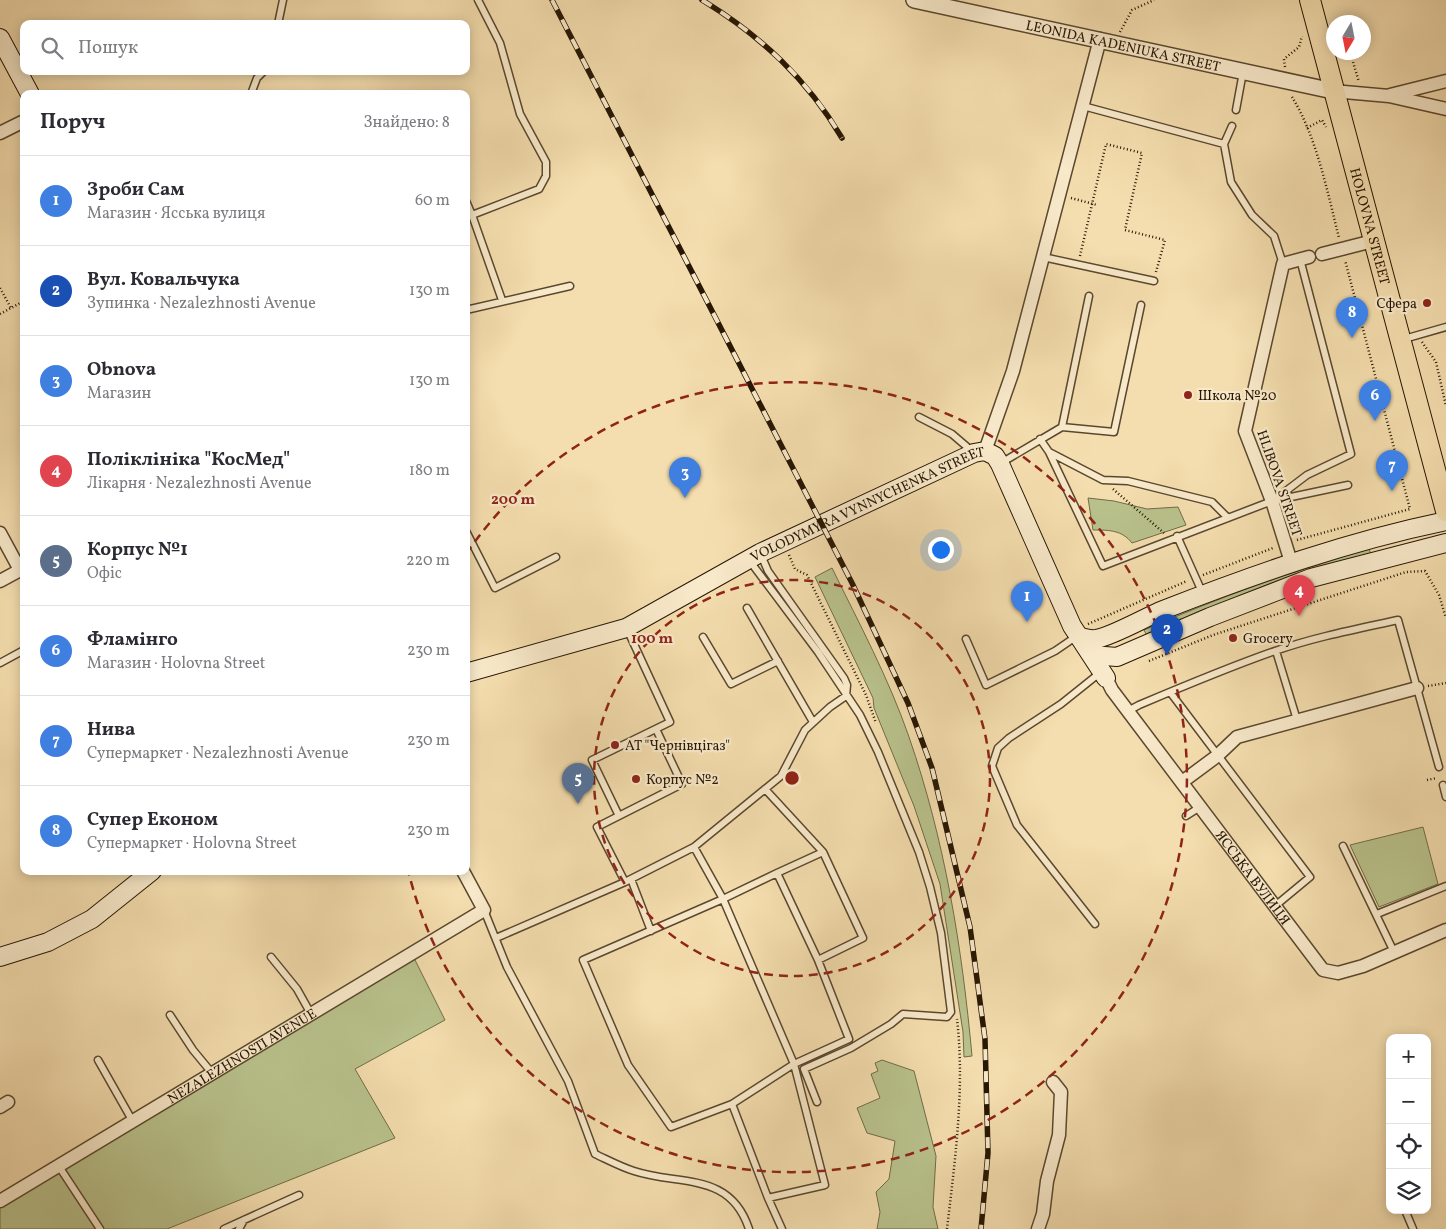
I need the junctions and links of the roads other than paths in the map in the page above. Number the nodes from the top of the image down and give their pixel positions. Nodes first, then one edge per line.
1 (282, 0) edge
2 (478, 0) edge
3 (914, 0) edge
4 (1310, 0) edge
5 (279, 20) edge
6 (0, 38) edge
7 (1107, 41) junction
8 (1243, 71) junction
9 (260, 75) edge
10 (1446, 81) edge
11 (28, 90) edge
12 (252, 90) edge
13 (1332, 91) junction
14 (1389, 96) junction
15 (1083, 106) junction
16 (1446, 109) edge
17 (1236, 110) dead end
18 (20, 123) edge
19 (1232, 126) dead end
20 (0, 134) edge
21 (1224, 144) junction
22 (470, 210) edge
23 (472, 215) junction
24 (1373, 241) junction
25 (1322, 254) dead end
26 (1043, 257) junction
27 (1305, 258) joint
28 (1283, 264) junction
29 (1154, 281) road end
30 (570, 286) dead end
31 (1089, 296) dead end
32 (502, 300) junction
33 (1141, 305) dead end
34 (470, 309) edge
35 (1446, 327) edge
36 (1408, 337) junction
37 (919, 417) dead end
38 (1062, 427) junction
39 (1040, 439) junction
40 (980, 452) junction
41 (1050, 452) junction
42 (1000, 464) junction
43 (1348, 485) dead end
44 (1272, 501) junction
45 (1446, 511) edge
46 (1228, 518) junction
47 (1446, 522) edge
48 (0, 533) edge
49 (1177, 536) junction
50 (470, 539) edge
51 (1446, 543) edge
52 (754, 556) junction
53 (556, 558) dead end
54 (1292, 562) junction
55 (20, 566) edge
56 (20, 570) edge
57 (0, 581) edge
58 (1203, 595) junction
59 (747, 608) dead end
60 (626, 628) junction
61 (1078, 636) junction
62 (703, 637) dead end
63 (966, 639) dead end
64 (1276, 651) junction
65 (20, 652) edge
66 (1092, 655) junction
67 (1117, 657) junction
68 (778, 661) junction
69 (0, 663) edge
70 (470, 672) edge
71 (1104, 675) junction
72 (1417, 688) junction
73 (1170, 692) junction
74 (846, 696) junction
75 (1128, 712) junction
76 (1297, 720) junction
77 (813, 722) junction
78 (656, 729) junction
79 (1217, 756) junction
80 (1439, 767) dead end
81 (1182, 782) junction
82 (1443, 785) dead end
83 (764, 790) junction
84 (1446, 797) edge
85 (1200, 807) junction
86 (618, 816) junction
87 (1186, 816) dead end
88 (1343, 846) dead end
89 (694, 847) junction
90 (823, 852) junction
91 (777, 873) junction
92 (147, 875) edge
93 (465, 875) edge
94 (628, 881) junction
95 (1446, 886) edge
96 (723, 899) junction
97 (1275, 906) junction
98 (484, 910) junction
99 (1377, 914) junction
100 (1095, 924) dead end
101 (1446, 930) edge
102 (650, 931) junction
103 (496, 938) junction
104 (1394, 952) junction
105 (0, 957) edge
106 (271, 957) dead end
107 (818, 960) junction
108 (310, 1014) junction
109 (170, 1015) dead end
110 (98, 1060) dead end
111 (794, 1064) junction
112 (212, 1073) junction
113 (1053, 1082) dead end
114 (817, 1102) dead end
115 (732, 1104) junction
116 (132, 1120) junction
117 (58, 1165) junction
118 (299, 1196) dead end
119 (768, 1198) junction
120 (0, 1201) edge
121 (1407, 1214) edge
122 (244, 1220) junction
123 (100, 1229) edge
124 (224, 1229) edge
125 (239, 1229) edge
126 (749, 1229) edge
127 (782, 1229) edge
128 (1038, 1229) edge
129 (1413, 1229) edge

1 - 5 lane
2 - 23 lane
3 - 7 street, LEONIDA KADENIUKA STREET
4 - 13 main road, HOLOVNA STREET
6 - 11 main road
7 - 8 street, LEONIDA KADENIUKA STREET
7 - 15 street, VOLODYMYRA VYNNYCHENKA STREET
8 - 13 street, LEONIDA KADENIUKA STREET
8 - 17 lane
9 - 12 lane
10 - 14 street
13 - 14 street
13 - 24 main road, HOLOVNA STREET
14 - 16 street
15 - 21 lane
15 - 26 street, VOLODYMYRA VYNNYCHENKA STREET
18 - 20 street
19 - 21 lane
21 - 28 lane
22 - 23 lane
23 - 32 lane
24 - 25 street
24 - 36 main road, HOLOVNA STREET
26 - 29 lane
26 - 40 street, VOLODYMYRA VYNNYCHENKA STREET
27 - 28 street
27 - 44 lane
28 - 44 street, HLIBOVA STREET
30 - 32 lane
31 - 38 lane
32 - 34 lane
33 - 38 lane
35 - 36 lane
36 - 45 main road, HOLOVNA STREET
37 - 40 lane
38 - 39 lane
39 - 41 lane
39 - 42 lane
40 - 42 main road
40 - 52 main road, VOLODYMYRA VYNNYCHENKA STREET
41 - 46 lane
41 - 49 lane
42 - 61 main road
43 - 44 lane
44 - 46 lane
44 - 54 street, HLIBOVA STREET
46 - 49 lane
47 - 54 main road
48 - 55 street
49 - 58 lane
50 - 53 lane
51 - 67 main road
52 - 60 main road, VOLODYMYRA VYNNYCHENKA STREET
52 - 74 lane
52 - 74 lane
54 - 58 main road
56 - 57 street
58 - 61 main road
59 - 68 lane
60 - 70 main road, VOLODYMYRA VYNNYCHENKA STREET
60 - 78 lane
61 - 63 lane
61 - 66 main road
62 - 68 lane
64 - 72 lane
64 - 73 lane
64 - 76 lane
65 - 69 lane
66 - 67 main road
66 - 71 main road
67 - 71 main road
68 - 77 lane
71 - 75 street, ЯССЬКА ВУЛИЦЯ
71 - 100 lane
72 - 76 street
72 - 80 lane
73 - 75 lane
73 - 79 lane
74 - 77 lane
74 - 114 lane
75 - 81 street, ЯССЬКА ВУЛИЦЯ
76 - 79 street
77 - 83 lane
78 - 86 lane
78 - 86 lane
79 - 81 street
79 - 97 lane
81 - 85 street, ЯССЬКА ВУЛИЦЯ
82 - 84 lane
83 - 89 lane
83 - 90 lane
85 - 87 lane
85 - 97 street, ЯССЬКА ВУЛИЦЯ
86 - 94 lane
88 - 99 lane
89 - 94 lane
89 - 96 lane
90 - 91 lane
90 - 107 lane
91 - 96 lane
91 - 107 lane
92 - 105 main road
93 - 98 street
94 - 102 lane
94 - 103 lane
95 - 99 lane
96 - 102 lane
96 - 111 lane
97 - 104 street, ЯССЬКА ВУЛИЦЯ
98 - 103 lane
98 - 108 street, NEZALEZHNOSTI AVENUE
99 - 104 lane
101 - 104 street, ЯССЬКА ВУЛИЦЯ
102 - 115 lane
103 - 126 lane
106 - 108 lane
107 - 111 lane
108 - 112 street, NEZALEZHNOSTI AVENUE
109 - 112 lane
110 - 116 lane
111 - 115 lane
111 - 119 lane
112 - 116 street, NEZALEZHNOSTI AVENUE
113 - 128 street
115 - 119 lane
116 - 117 street, NEZALEZHNOSTI AVENUE
117 - 120 street, NEZALEZHNOSTI AVENUE
117 - 123 lane
118 - 122 lane
119 - 127 lane
121 - 129 lane
122 - 124 lane
122 - 125 lane

